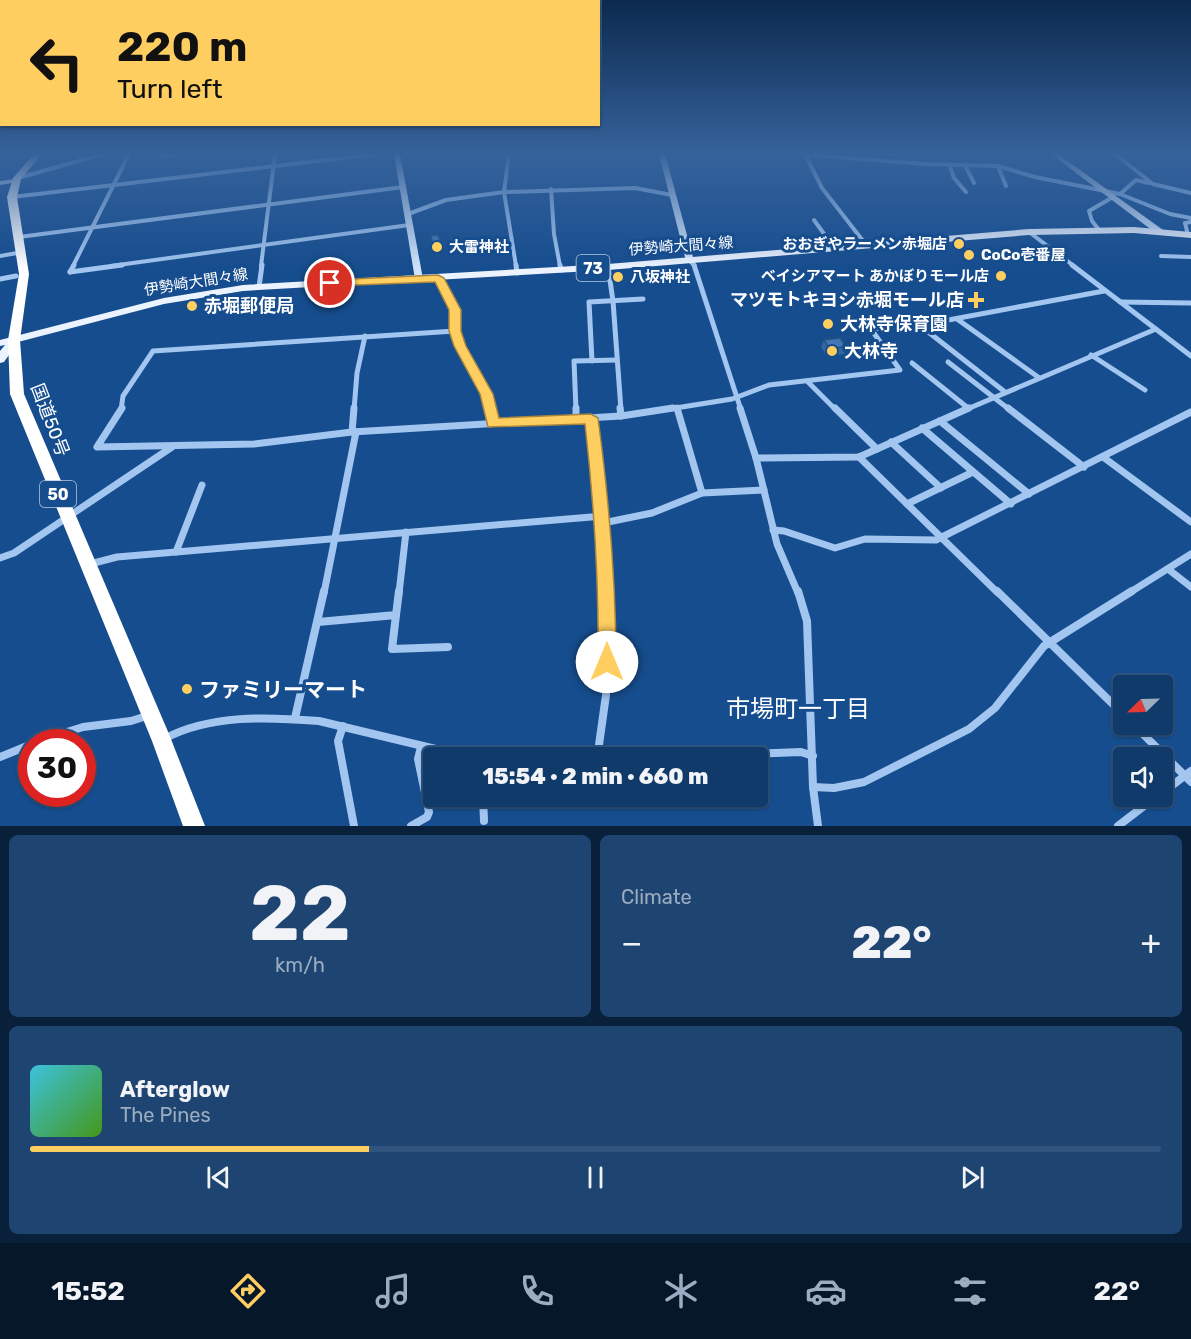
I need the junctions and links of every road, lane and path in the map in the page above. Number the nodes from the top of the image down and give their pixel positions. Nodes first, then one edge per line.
1 (504, 192) edge
2 (13, 193) edge
3 (47, 193) edge
4 (109, 193) edge
5 (270, 193) edge
6 (359, 193) edge
7 (404, 193) edge
8 (500, 193) edge
9 (551, 193) edge
10 (659, 193) edge
11 (826, 193) edge
12 (1109, 193) edge
13 (1121, 193) edge
14 (672, 195) joint
15 (1117, 196) junction
16 (12, 197) junction
17 (269, 204) junction
18 (408, 214) junction
19 (814, 220) dead end
20 (1191, 220) edge
21 (410, 225) junction
22 (92, 226) junction
23 (1100, 231) junction
24 (1029, 232) junction
25 (1160, 232) junction
26 (1189, 235) edge
27 (19, 237) junction
28 (264, 245) junction
29 (867, 246) junction
30 (835, 249) junction
31 (17, 253) dead end
32 (0, 256) edge
33 (1161, 256) dead end
34 (1191, 257) edge
35 (690, 261) junction
36 (608, 267) junction
37 (561, 270) junction
38 (518, 273) junction
39 (16, 276) dead end
40 (438, 278) junction
41 (0, 279) edge
42 (419, 279) junction
43 (259, 287) junction
44 (1104, 291) junction
45 (643, 299) dead end
46 (613, 301) junction
47 (1120, 302) junction
48 (1191, 303) edge
49 (957, 319) junction
50 (918, 324) junction
51 (1156, 329) junction
52 (455, 331) junction
53 (365, 336) junction
54 (7, 341) edge
55 (1091, 356) junction
56 (1191, 356) edge
57 (0, 359) edge
58 (616, 360) junction
59 (592, 361) junction
60 (948, 362) dead end
61 (912, 363) dead end
62 (1038, 377) junction
63 (807, 381) junction
64 (1145, 390) dead end
65 (1005, 392) junction
66 (993, 397) junction
67 (736, 398) junction
68 (677, 408) junction
69 (968, 408) junction
70 (1191, 412) edge
71 (621, 416) junction
72 (591, 418) junction
73 (576, 419) junction
74 (940, 421) junction
75 (493, 423) junction
76 (922, 428) junction
77 (354, 432) junction
78 (891, 442) junction
79 (173, 447) junction
80 (877, 449) junction
81 (859, 457) junction
82 (1102, 457) junction
83 (756, 458) junction
84 (1084, 467) junction
85 (973, 472) junction
86 (202, 485) dead end
87 (940, 488) junction
88 (764, 490) junction
89 (702, 493) junction
90 (1029, 494) junction
91 (907, 504) junction
92 (1011, 504) junction
93 (68, 518) junction
94 (603, 520) junction
95 (1191, 522) edge
96 (773, 530) junction
97 (406, 532) junction
98 (335, 538) junction
99 (942, 538) junction
100 (176, 552) junction
101 (1191, 554) edge
102 (0, 558) edge
103 (87, 566) junction
104 (1168, 569) junction
105 (1191, 587) edge
106 (396, 615) junction
107 (318, 622) junction
108 (1050, 642) junction
109 (448, 647) dead end
110 (1113, 705) edge
111 (151, 715) junction
112 (295, 718) junction
113 (343, 726) junction
114 (77, 729) edge
115 (1145, 735) edge
116 (162, 741) junction
117 (421, 747) joint
118 (599, 747) edge
119 (18, 749) edge
120 (768, 754) edge
121 (813, 756) junction
122 (0, 757) edge
123 (1189, 776) edge
124 (1173, 786) edge
125 (813, 787) junction
126 (483, 807) edge
127 (1143, 807) edge
128 (484, 821) dead end
129 (195, 826) edge
130 (354, 826) edge
131 (411, 826) edge
132 (818, 826) edge
133 (1118, 826) edge

1 - 38 street
2 - 16 highway, 国道50号 / 50
3 - 16 street
4 - 22 street
5 - 17 street
6 - 17 street
7 - 18 street
8 - 18 street
9 - 37 street
10 - 14 street
11 - 29 street
12 - 15 street
13 - 15 street
14 - 35 street
15 - 20 street
15 - 23 street
15 - 25 street
16 - 27 highway, 国道50号 / 50
17 - 22 street
17 - 28 street
18 - 21 street
19 - 30 street
20 - 26 street
21 - 28 street
21 - 42 street
22 - 27 street
22 - 28 street
23 - 24 main road, 伊勢崎大間々線 / 73
23 - 25 main road, 伊勢崎大間々線 / 73
24 - 29 main road, 伊勢崎大間々線 / 73
24 - 44 street
25 - 26 main road, 伊勢崎大間々線 / 73
27 - 54 highway, 国道50号 / 50
28 - 43 street
29 - 30 main road, 伊勢崎大間々線 / 73
30 - 35 main road, 伊勢崎大間々線 / 73
31 - 32 street
33 - 34 street
35 - 36 main road, 伊勢崎大間々線 / 73
35 - 67 street
36 - 37 main road, 伊勢崎大間々線 / 73
36 - 46 street
37 - 38 main road, 伊勢崎大間々線 / 73
38 - 40 main road, 伊勢崎大間々線 / 73
39 - 41 street
40 - 42 main road, 伊勢崎大間々線 / 73
40 - 52 street
42 - 43 main road, 伊勢崎大間々線 / 73
43 - 54 main road, 伊勢崎大間々線 / 73
44 - 47 street
44 - 49 street
45 - 46 street
46 - 58 street
46 - 59 street
47 - 48 street
47 - 51 street
49 - 50 street
49 - 62 street
50 - 63 street
50 - 65 street
51 - 55 street
51 - 56 street
52 - 53 street
52 - 75 street
53 - 77 street
53 - 79 street
54 - 57 main road
54 - 93 highway, 国道50号 / 50
55 - 62 street
55 - 64 street
58 - 59 street
58 - 71 street
59 - 73 street
60 - 66 street
61 - 69 street
62 - 65 street
63 - 67 street
63 - 80 street
65 - 66 street
66 - 69 street
66 - 84 street
67 - 68 street
67 - 83 street
68 - 71 street
68 - 89 street
69 - 74 street
70 - 82 street
71 - 72 street
72 - 73 street
72 - 94 street
73 - 75 street
74 - 76 street
74 - 90 street
75 - 77 street
76 - 78 street
76 - 85 street
77 - 79 street
77 - 98 street
78 - 80 street
78 - 87 street
79 - 93 street
80 - 81 street
81 - 83 street
81 - 91 street
82 - 84 street
82 - 95 street
83 - 88 street
84 - 90 street
85 - 87 street
85 - 92 street
86 - 100 street
87 - 91 street
88 - 89 street
88 - 96 street
89 - 94 street
90 - 92 street
91 - 99 street
92 - 99 street
93 - 102 street
93 - 103 highway, 国道50号 / 50
94 - 97 street
94 - 118 street
96 - 99 street
96 - 121 street
97 - 98 street
97 - 106 street
98 - 100 street
98 - 107 street
99 - 108 street
100 - 103 street
101 - 104 street
103 - 111 highway, 国道50号 / 50
104 - 105 street
104 - 108 street
106 - 107 street
106 - 109 street
107 - 112 street
108 - 110 street
108 - 125 street
111 - 114 street
111 - 116 highway, 国道50号 / 50
112 - 113 street
112 - 116 street
113 - 117 street
113 - 130 street
115 - 123 street
116 - 129 highway, 国道50号 / 50
117 - 131 street
119 - 122 street
120 - 121 street
121 - 125 street
123 - 124 street
125 - 132 street
126 - 128 street
127 - 133 street

